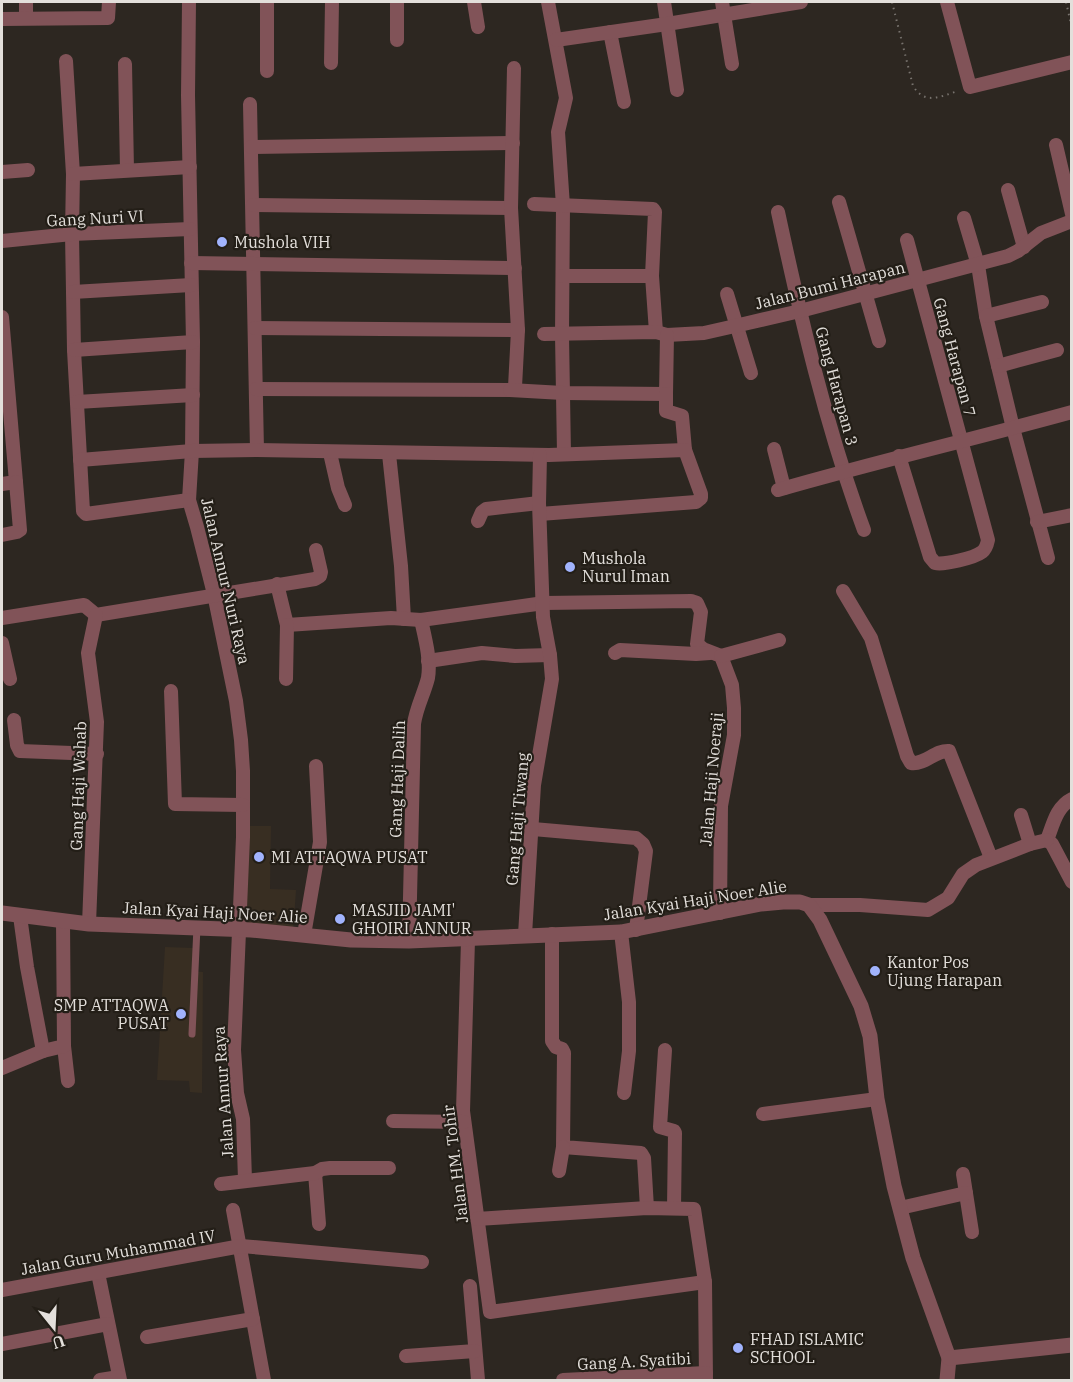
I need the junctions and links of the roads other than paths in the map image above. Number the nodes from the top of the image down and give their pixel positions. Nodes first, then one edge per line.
1 (26, 2) edge
2 (109, 2) edge
3 (189, 2) edge
4 (267, 2) edge
5 (332, 2) edge
6 (397, 2) edge
7 (474, 2) edge
8 (548, 2) edge
9 (664, 2) edge
10 (794, 2) edge
11 (947, 2) edge
12 (723, 8) edge
13 (26, 18) junction
14 (2, 19) edge
15 (667, 24) junction
16 (478, 27) dead end
17 (610, 32) junction
18 (397, 40) dead end
19 (556, 40) junction
20 (66, 61) dead end
21 (1071, 62) edge
22 (331, 63) dead end
23 (124, 64) dead end
24 (732, 64) dead end
25 (514, 68) dead end
26 (267, 71) dead end
27 (677, 90) dead end
28 (624, 102) dead end
29 (250, 104) dead end
30 (513, 143) junction
31 (1056, 146) dead end
32 (251, 147) junction
33 (190, 167) junction
34 (28, 170) dead end
35 (127, 170) junction
36 (2, 172) edge
37 (73, 174) junction
38 (1008, 190) dead end
39 (839, 202) dead end
40 (534, 204) dead end
41 (253, 205) junction
42 (563, 206) junction
43 (511, 208) junction
44 (778, 212) dead end
45 (1071, 214) edge
46 (964, 219) dead end
47 (1071, 221) edge
48 (190, 229) junction
49 (72, 234) junction
50 (907, 240) dead end
51 (2, 241) edge
52 (1024, 247) junction
53 (191, 263) junction
54 (254, 265) junction
55 (978, 265) junction
56 (515, 268) junction
57 (563, 276) junction
58 (652, 276) junction
59 (918, 280) junction
60 (191, 285) junction
61 (73, 292) junction
62 (727, 294) dead end
63 (864, 294) junction
64 (1042, 302) dead end
65 (800, 311) junction
66 (986, 316) junction
67 (2, 317) edge
68 (735, 326) junction
69 (255, 328) junction
70 (518, 330) junction
71 (661, 333) junction
72 (544, 334) dead end
73 (562, 335) junction
74 (879, 341) dead end
75 (193, 342) junction
76 (74, 350) junction
77 (1057, 350) dead end
78 (998, 366) junction
79 (4, 367) edge
80 (751, 374) dead end
81 (256, 389) junction
82 (510, 390) junction
83 (563, 393) junction
84 (193, 394) junction
85 (666, 394) junction
86 (77, 402) junction
87 (1071, 412) edge
88 (1013, 428) junction
89 (961, 442) junction
90 (774, 449) dead end
91 (257, 450) junction
92 (685, 450) junction
93 (192, 451) junction
94 (330, 453) junction
95 (388, 454) junction
96 (564, 454) junction
97 (540, 455) junction
98 (899, 456) junction
99 (80, 460) junction
100 (842, 470) junction
101 (16, 482) junction
102 (2, 483) edge
103 (189, 501) junction
104 (345, 505) dead end
105 (539, 508) junction
106 (1071, 515) edge
107 (477, 521) dead end
108 (1037, 522) junction
109 (864, 530) dead end
110 (2, 535) edge
111 (316, 550) dead end
112 (1048, 558) dead end
113 (277, 585) junction
114 (843, 591) dead end
115 (214, 594) junction
116 (544, 603) junction
117 (96, 615) junction
118 (2, 618) edge
119 (404, 619) junction
120 (421, 620) junction
121 (287, 625) junction
122 (779, 640) dead end
123 (2, 643) edge
124 (615, 653) dead end
125 (718, 654) junction
126 (550, 655) junction
127 (428, 662) junction
128 (286, 679) dead end
129 (10, 680) dead end
130 (171, 691) dead end
131 (14, 720) dead end
132 (97, 754) junction
133 (316, 766) dead end
134 (1071, 799) edge
135 (243, 805) junction
136 (1021, 815) dead end
137 (533, 829) junction
138 (1047, 840) junction
139 (1030, 844) junction
140 (991, 858) junction
141 (1071, 882) edge
142 (809, 905) junction
143 (2, 913) edge
144 (720, 914) junction
145 (20, 916) junction
146 (63, 921) junction
147 (89, 924) junction
148 (197, 927) junction
149 (238, 930) junction
150 (629, 931) junction
151 (552, 934) junction
152 (303, 935) junction
153 (525, 935) junction
154 (468, 940) junction
155 (410, 941) junction
156 (192, 1034) dead end
157 (64, 1046) junction
158 (665, 1050) dead end
159 (43, 1051) junction
160 (2, 1068) edge
161 (68, 1081) dead end
162 (624, 1093) dead end
163 (877, 1099) junction
164 (763, 1113) dead end
165 (393, 1121) dead end
166 (464, 1122) junction
167 (563, 1147) junction
168 (389, 1168) dead end
169 (559, 1171) dead end
170 (315, 1173) junction
171 (963, 1174) dead end
172 (245, 1180) junction
173 (221, 1184) dead end
174 (966, 1193) junction
175 (647, 1208) junction
176 (674, 1208) junction
177 (900, 1208) junction
178 (234, 1210) dead end
179 (477, 1220) junction
180 (319, 1224) dead end
181 (972, 1232) dead end
182 (241, 1246) junction
183 (422, 1262) dead end
184 (98, 1273) junction
185 (705, 1282) junction
186 (470, 1286) dead end
187 (2, 1290) edge
188 (253, 1319) junction
189 (108, 1324) junction
190 (147, 1336) dead end
191 (2, 1344) edge
192 (1071, 1345) edge
193 (475, 1351) junction
194 (406, 1356) dead end
195 (949, 1358) junction
196 (706, 1377) edge
197 (120, 1379) edge
198 (100, 1380) edge
199 (264, 1380) edge
200 (478, 1380) edge
201 (563, 1380) edge
202 (947, 1380) edge

1 - 13 street
2 - 13 street
3 - 33 street, Jalan Annur Nuri Raya
4 - 26 street
5 - 22 street
6 - 18 street
7 - 16 street
8 - 19 street
9 - 15 street
10 - 12 street
11 - 21 street
12 - 15 street
12 - 24 street
13 - 14 street
15 - 17 street
15 - 27 street
17 - 19 street
17 - 28 street
19 - 42 street
20 - 37 street
23 - 35 street
25 - 30 street
29 - 32 street
30 - 32 street
30 - 43 street
31 - 45 street
32 - 41 street
33 - 35 street
33 - 48 street, Jalan Annur Nuri Raya
34 - 36 street
35 - 37 street
37 - 49 street
38 - 52 street
39 - 63 street
40 - 42 street
41 - 43 street
41 - 54 street
42 - 57 street
42 - 58 street
43 - 56 street
44 - 65 street, Gang Harapan 3
46 - 55 street
47 - 52 street, Jalan Bumi Harapan
48 - 49 street, Gang Nuri VI
48 - 53 street, Jalan Annur Nuri Raya
49 - 51 street, Gang Nuri VI
49 - 61 street
50 - 59 street, Gang Harapan 7
52 - 55 street, Jalan Bumi Harapan
53 - 54 street
53 - 60 street, Jalan Annur Nuri Raya
54 - 56 street
54 - 69 street
55 - 59 street, Jalan Bumi Harapan
55 - 66 street
56 - 70 street
57 - 58 street
57 - 73 street
58 - 71 street
59 - 63 street, Jalan Bumi Harapan
59 - 89 street, Gang Harapan 7
60 - 61 street
60 - 75 street, Jalan Annur Nuri Raya
61 - 76 street
62 - 68 street
63 - 65 street, Jalan Bumi Harapan
63 - 74 street
64 - 66 street
65 - 68 street, Jalan Bumi Harapan
65 - 100 street, Gang Harapan 3
66 - 78 street
67 - 79 street
68 - 71 street, Jalan Bumi Harapan
68 - 80 street
69 - 70 street
69 - 81 street
70 - 82 street
71 - 73 street, Jalan Bumi Harapan
71 - 85 street
72 - 73 street, Jalan Bumi Harapan
73 - 83 street
75 - 76 street
75 - 84 street, Jalan Annur Nuri Raya
76 - 86 street
77 - 78 street
78 - 88 street
79 - 101 street
81 - 82 street
81 - 91 street
82 - 83 street
83 - 85 street
83 - 96 street
84 - 86 street
84 - 93 street, Jalan Annur Nuri Raya
85 - 92 street
86 - 99 street
87 - 88 street
88 - 89 street
88 - 108 street
89 - 98 street
89 - 98 street, Gang Harapan 7
90 - 100 street
91 - 93 street
91 - 94 street
92 - 96 street
92 - 105 street
93 - 99 street
93 - 103 street, Jalan Annur Nuri Raya
94 - 95 street
94 - 104 street
95 - 97 street
95 - 119 street
96 - 97 street
97 - 105 street, Gang Haji Tiwang
98 - 100 street
99 - 103 street
100 - 109 street, Gang Harapan 3
101 - 102 street
101 - 110 street
103 - 115 street, Jalan Annur Nuri Raya
105 - 107 street
105 - 116 street, Gang Haji Tiwang
106 - 108 street
108 - 112 street
111 - 113 street
113 - 115 street
113 - 121 street
114 - 140 street
115 - 117 street
115 - 135 street, Jalan Annur Nuri Raya
116 - 120 street
116 - 125 street, Jalan Haji Noeraji
116 - 126 street, Gang Haji Tiwang
117 - 118 street
117 - 132 street, Gang Haji Wahab
119 - 120 street
119 - 121 street
120 - 127 street, Gang Haji Dalih
121 - 128 street
122 - 125 street
123 - 129 street
124 - 125 street
125 - 144 street, Jalan Haji Noeraji
126 - 127 street
126 - 137 street, Gang Haji Tiwang
127 - 155 street, Gang Haji Dalih
130 - 135 street
131 - 132 street
132 - 147 street, Gang Haji Wahab
133 - 152 street
134 - 138 street
135 - 149 street, Jalan Annur Nuri Raya
136 - 139 street
137 - 150 street
137 - 153 street, Gang Haji Tiwang
138 - 139 street
138 - 141 street
139 - 140 street
140 - 142 street
142 - 144 street, Jalan Kyai Haji Noer Alie
142 - 163 street, Jalan Kyai Haji Noer Alie
143 - 145 street, Jalan Kyai Haji Noer Alie
144 - 150 street, Jalan Kyai Haji Noer Alie
145 - 146 street, Jalan Kyai Haji Noer Alie
145 - 159 street
146 - 147 street, Jalan Kyai Haji Noer Alie
146 - 157 street
147 - 148 street, Jalan Kyai Haji Noer Alie
148 - 149 street, Jalan Kyai Haji Noer Alie
148 - 156 lane
149 - 152 street, Jalan Kyai Haji Noer Alie
149 - 172 street, Jalan Annur Raya
150 - 151 street, Jalan Kyai Haji Noer Alie
150 - 162 street
151 - 153 street, Jalan Kyai Haji Noer Alie
151 - 167 street
152 - 155 street, Jalan Kyai Haji Noer Alie
153 - 154 street, Jalan Kyai Haji Noer Alie
154 - 155 street, Jalan Kyai Haji Noer Alie
154 - 166 street, Jalan HM. Tohir
157 - 159 street
157 - 161 street
158 - 176 street
159 - 160 street
163 - 164 street
163 - 177 street, Jalan Kyai Haji Noer Alie
165 - 166 street
166 - 179 street, Jalan HM. Tohir
167 - 169 street
167 - 175 street
168 - 170 street
170 - 172 street
170 - 180 street
171 - 174 street
172 - 173 street
174 - 177 street
174 - 181 street
175 - 176 street
175 - 179 street
176 - 185 street
177 - 195 street, Jalan Kyai Haji Noer Alie
178 - 182 street
179 - 185 street, Jalan HM. Tohir
182 - 183 street, Jalan Guru Muhammad IV
182 - 184 street, Jalan Guru Muhammad IV
182 - 188 street
184 - 187 street, Jalan Guru Muhammad IV
184 - 189 street
185 - 196 street
186 - 193 street
188 - 190 street
188 - 199 street
189 - 191 street
189 - 197 street
192 - 195 street
193 - 194 street
193 - 200 street
195 - 202 street
196 - 201 street, Gang A. Syatibi
197 - 198 street

